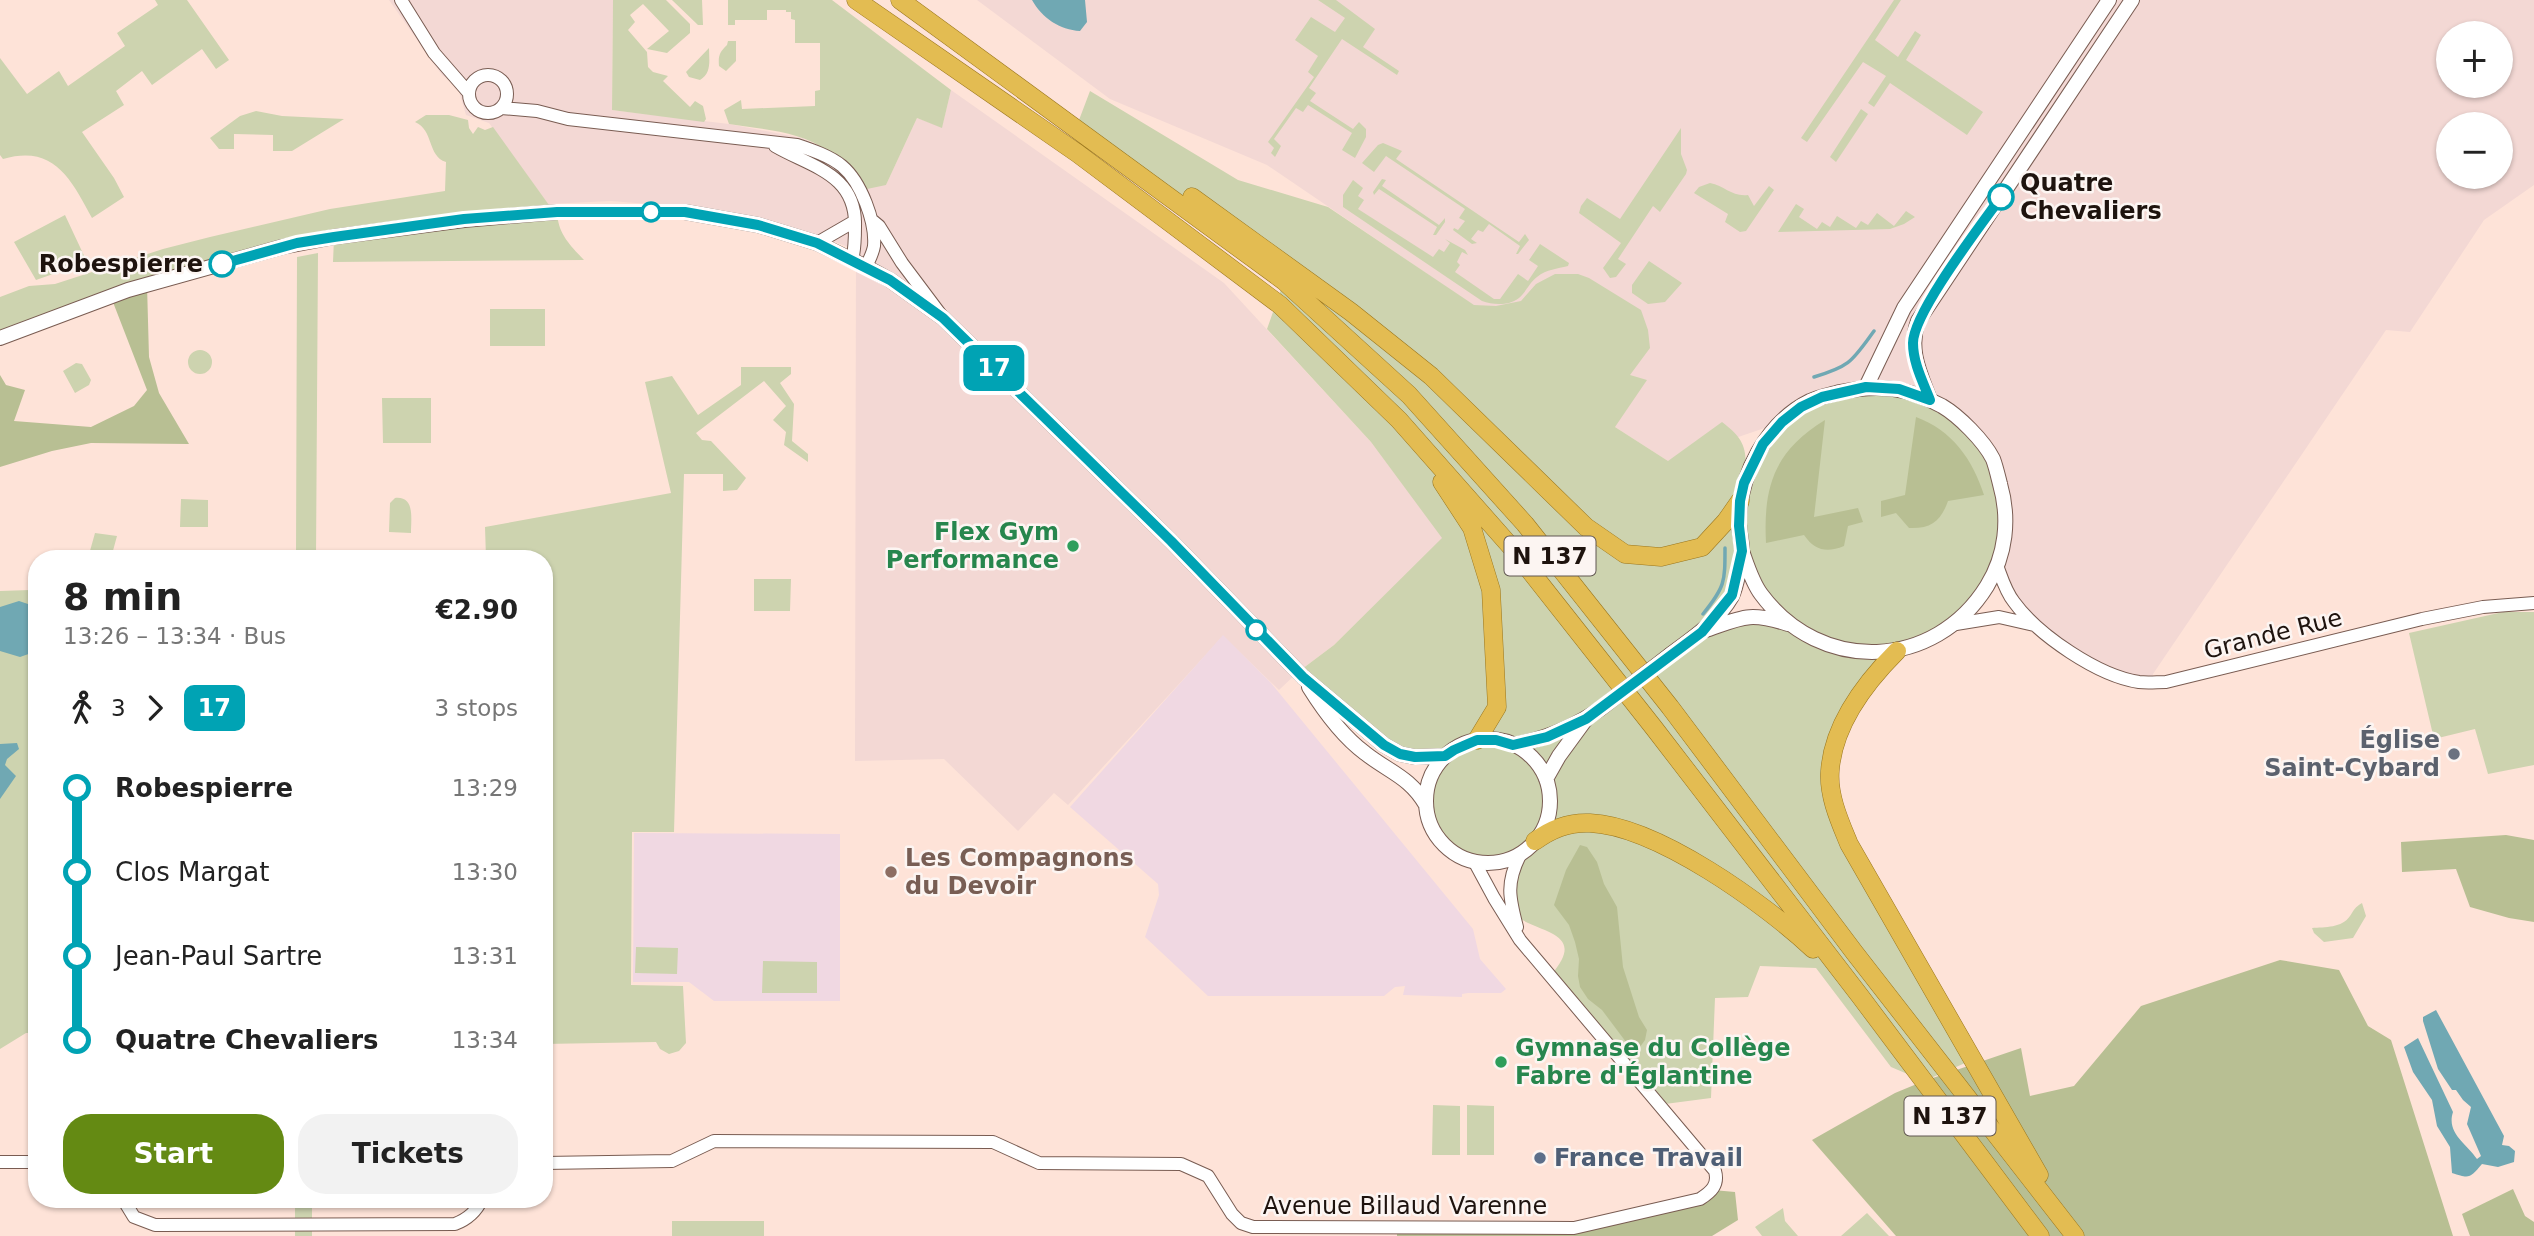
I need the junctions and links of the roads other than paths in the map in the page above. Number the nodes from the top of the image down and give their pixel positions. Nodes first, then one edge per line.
1 (401, 0) edge
2 (856, 0) edge
3 (900, 0) edge
4 (2109, 0) edge
5 (2132, 0) edge
6 (450, 69) junction
7 (477, 78) junction
8 (468, 92) junction
9 (507, 92) junction
10 (501, 108) junction
11 (537, 111) junction
12 (1076, 128) junction
13 (858, 202) junction
14 (873, 220) junction
15 (855, 222) junction
16 (817, 243) junction
17 (852, 260) junction
18 (866, 267) junction
19 (943, 318) junction
20 (0, 338) edge
21 (1866, 387) junction
22 (1930, 400) junction
23 (1399, 420) junction
24 (1740, 501) junction
25 (1742, 551) junction
26 (1998, 568) junction
27 (2534, 603) edge
28 (1789, 624) junction
29 (1956, 624) junction
30 (2034, 625) junction
31 (1702, 632) junction
32 (1897, 651) junction
33 (1303, 677) junction
34 (1586, 719) junction
35 (1477, 740) junction
36 (1513, 745) junction
37 (1445, 756) junction
38 (1546, 779) junction
39 (1426, 805) junction
40 (1535, 841) junction
41 (1520, 855) junction
42 (1474, 861) junction
43 (1520, 940) junction
44 (1860, 996) junction
45 (28, 1161) edge
46 (0, 1162) edge
47 (553, 1163) edge
48 (128, 1208) edge
49 (477, 1208) edge
50 (2040, 1236) edge
51 (2075, 1236) edge

1 - 6 street
2 - 23 highway, N 137
3 - 12 highway, N 137
4 - 21 main road
5 - 22 main road
6 - 7 street
6 - 8 street
7 - 8 street
7 - 9 street
8 - 10 street
9 - 10 street
9 - 11 street
10 - 11 street
11 - 13 street
12 - 24 highway
12 - 51 highway, N 137
13 - 14 street
13 - 15 street
14 - 18 street
14 - 19 street
15 - 16 street
15 - 17 street
16 - 17 main road
16 - 20 main road
17 - 18 main road
18 - 19 main road
19 - 33 main road
21 - 22 main road
21 - 24 main road
22 - 26 main road
23 - 35 highway
23 - 44 highway, N 137
24 - 25 main road
25 - 28 main road
25 - 31 main road
26 - 29 main road
26 - 30 street, Grande Rue
27 - 30 street, Grande Rue
28 - 31 main road
28 - 32 main road
29 - 30 street, Grande Rue
29 - 32 main road
31 - 34 main road, bridge
32 - 51 highway, N 137
33 - 37 main road
33 - 39 main road
34 - 36 main road
34 - 38 main road
35 - 36 main road
35 - 37 main road
36 - 38 main road
37 - 39 main road
38 - 40 main road
39 - 42 main road
40 - 41 main road
40 - 44 highway
41 - 42 main road
41 - 43 street
42 - 43 street
43 - 47 street, Avenue Billaud Varenne
44 - 50 highway, N 137
45 - 46 street
48 - 49 street

